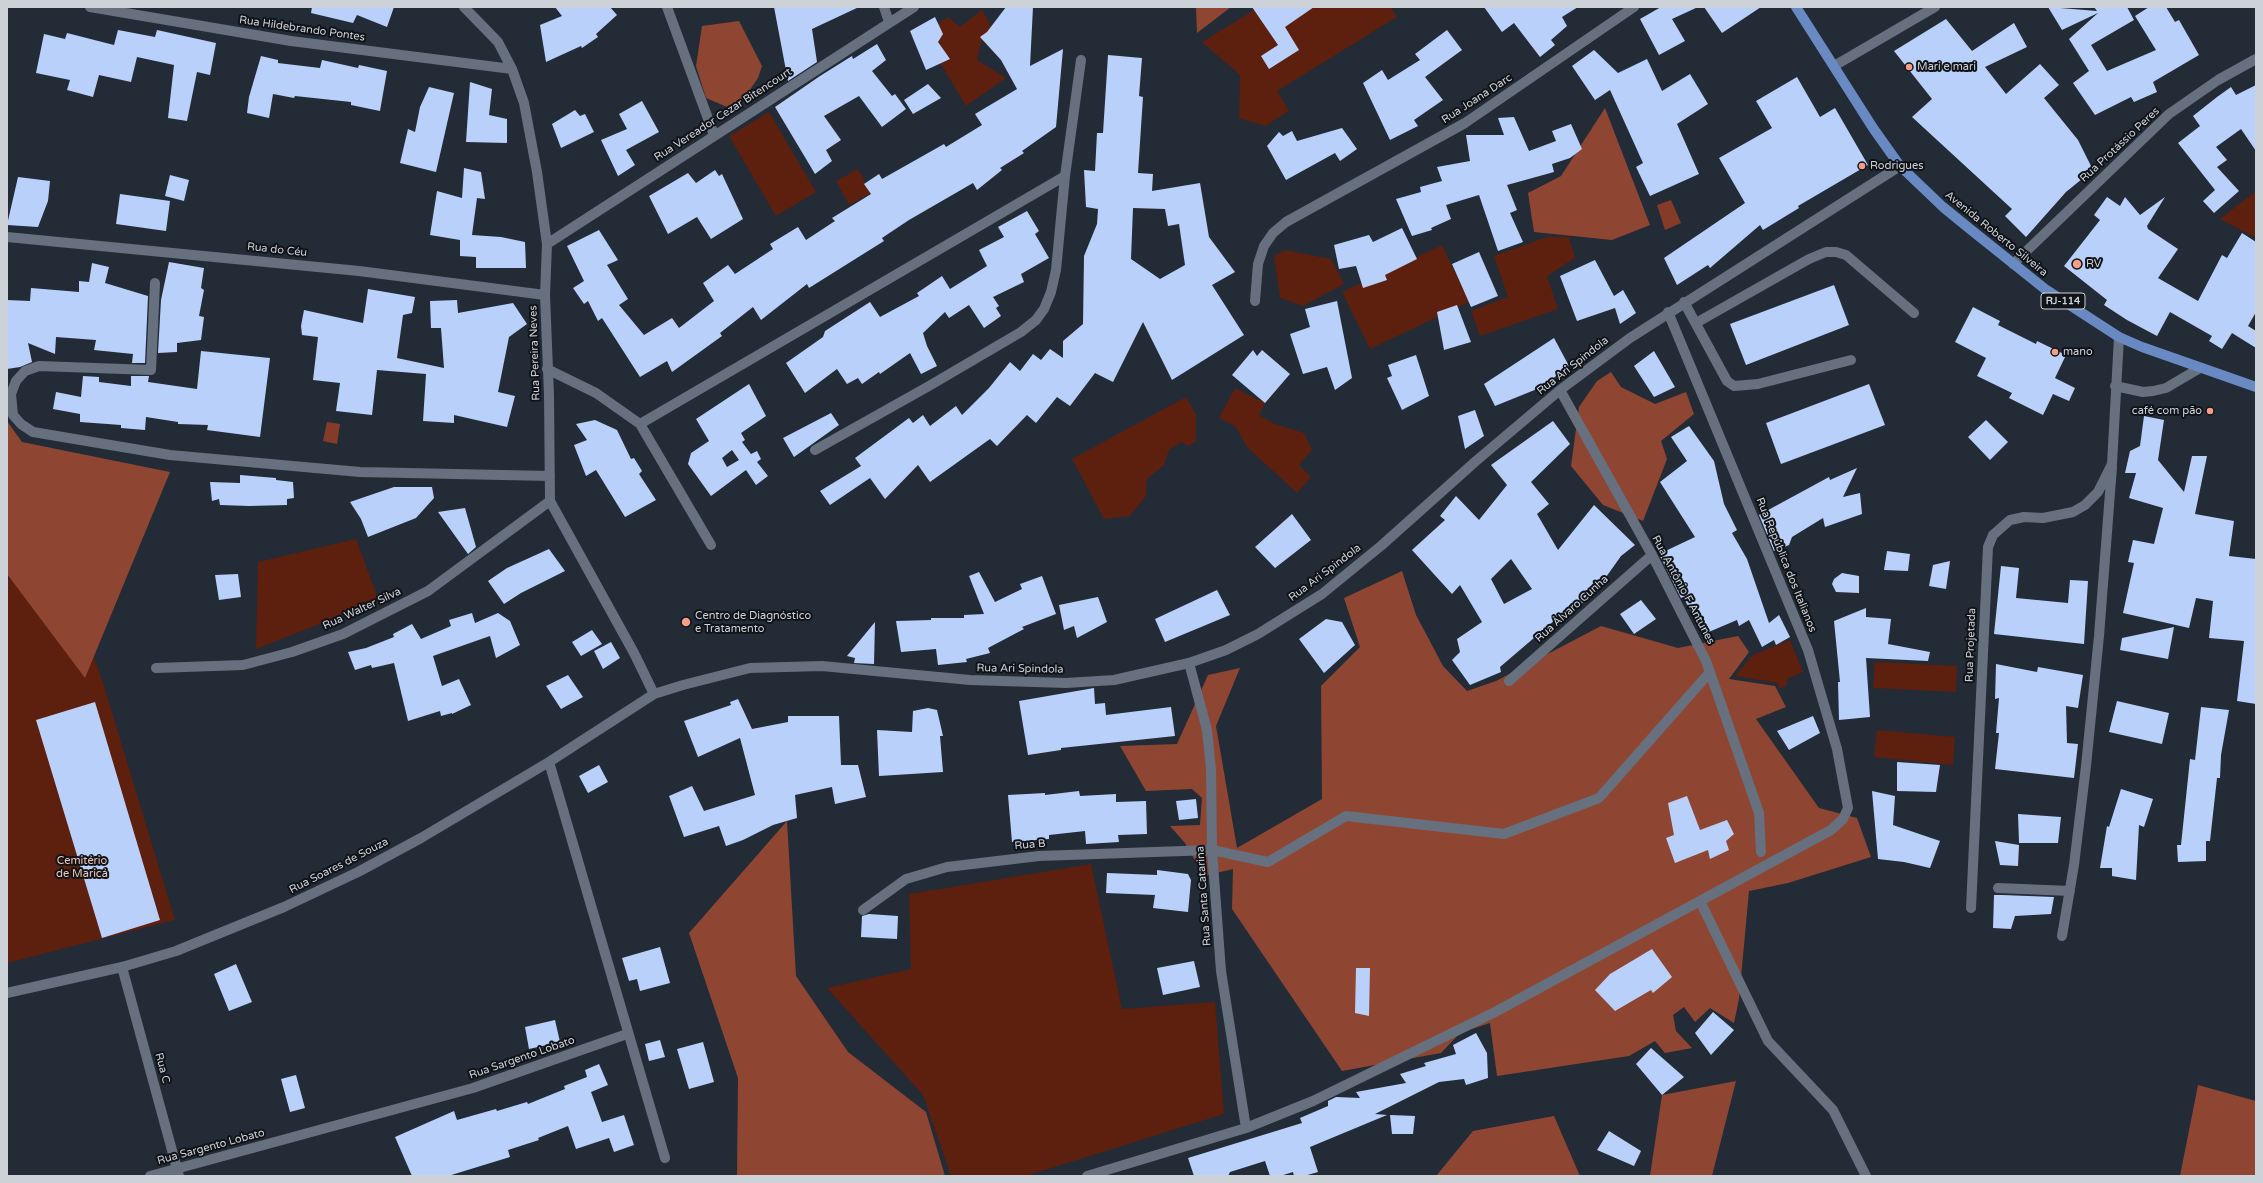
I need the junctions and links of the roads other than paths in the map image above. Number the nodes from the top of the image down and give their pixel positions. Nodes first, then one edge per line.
1 (90, 7) edge
2 (464, 7) edge
3 (667, 7) edge
4 (884, 7) edge
5 (914, 7) edge
6 (1634, 7) edge
7 (1796, 7) edge
8 (1935, 7) edge
9 (889, 22) junction
10 (2256, 59) edge
11 (1081, 60) dead end
12 (1834, 66) junction
13 (512, 69) junction
14 (714, 135) junction
15 (1900, 166) junction
16 (1065, 176) junction
17 (7, 237) edge
18 (547, 244) junction
19 (2013, 264) junction
20 (155, 283) dead end
21 (545, 295) junction
22 (1255, 301) dead end
23 (1684, 302) junction
24 (1668, 312) junction
25 (1914, 312) dead end
26 (1696, 323) junction
27 (2119, 337) junction
28 (1850, 360) dead end
29 (2200, 368) junction
30 (546, 369) junction
31 (2115, 386) junction
32 (2256, 387) edge
33 (1560, 390) junction
34 (640, 424) junction
35 (814, 450) dead end
36 (2112, 464) junction
37 (550, 476) junction
38 (550, 501) junction
39 (711, 545) dead end
40 (1652, 555) junction
41 (1189, 663) junction
42 (156, 668) dead end
43 (1710, 672) junction
44 (1509, 681) dead end
45 (654, 694) junction
46 (549, 762) junction
47 (1212, 850) junction
48 (1761, 852) dead end
49 (1998, 888) dead end
50 (2070, 891) junction
51 (1700, 901) junction
52 (1972, 908) dead end
53 (863, 910) dead end
54 (2062, 936) dead end
55 (122, 967) junction
56 (7, 993) edge
57 (627, 1034) junction
58 (1246, 1128) junction
59 (665, 1158) dead end
60 (178, 1172) edge
61 (150, 1176) edge
62 (1086, 1176) edge
63 (1866, 1176) edge

1 - 13 street, Rua Hildebrando Pontes
2 - 13 street, Rua Pereira Neves
3 - 14 street
4 - 9 street
5 - 9 street, Rua Vereador Cezar Bitencourt
6 - 22 street, Rua Joana Darc
7 - 12 main road, Avenida Roberto Silveira / RJ-114
8 - 12 street
9 - 14 street, Rua Vereador Cezar Bitencourt
10 - 19 street, Rua Protássio Peres
11 - 16 street
12 - 15 main road, Avenida Roberto Silveira / RJ-114
13 - 18 street, Rua Pereira Neves
14 - 18 street, Rua Vereador Cezar Bitencourt
15 - 19 main road, Avenida Roberto Silveira / RJ-114
15 - 23 street, Rua Ari Spindola
16 - 34 street
16 - 35 street
17 - 21 street, Rua do Céu
18 - 21 street, Rua Pereira Neves
19 - 27 main road, Avenida Roberto Silveira / RJ-114
20 - 37 street
21 - 30 street, Rua Pereira Neves
23 - 24 street, Rua Ari Spindola
23 - 26 street
24 - 33 street, Rua Ari Spindola
24 - 51 street, Rua República dos Italianos
25 - 26 street
26 - 28 street
27 - 29 main road, Avenida Roberto Silveira / RJ-114
27 - 31 street, Rua Projetada
29 - 31 street
29 - 32 main road, Avenida Roberto Silveira / RJ-114
30 - 34 street
30 - 37 street, Rua Pereira Neves
31 - 36 street, Rua Projetada
33 - 40 street, Rua Antônio F Antunes
33 - 41 street, Rua Ari Spindola
34 - 39 street
36 - 50 street, Rua Projetada
36 - 52 street, Rua Projetada
37 - 38 street, Rua Pereira Neves
38 - 42 street, Rua Walter Silva
38 - 45 street, Rua Pereira Neves
40 - 43 street, Rua Antônio F Antunes
40 - 44 street, Rua Álvaro Cunha
41 - 45 street, Rua Ari Spindola
41 - 47 street, Rua Santa Catarina
43 - 47 street, Rua B
43 - 48 street, Rua Antônio F Antunes
45 - 46 street, Rua Soares de Souza
46 - 55 street, Rua Soares de Souza
46 - 57 street
47 - 53 street, Rua B
47 - 58 street, Rua Santa Catarina
49 - 50 street
50 - 54 street, Rua Projetada
51 - 58 street, Rua República dos Italianos
51 - 63 street
55 - 56 street, Rua Soares de Souza
55 - 60 street, Rua C
57 - 59 street
57 - 60 street, Rua Sargento Lobato
58 - 62 street, Rua República dos Italianos
60 - 61 street, Rua Sargento Lobato

